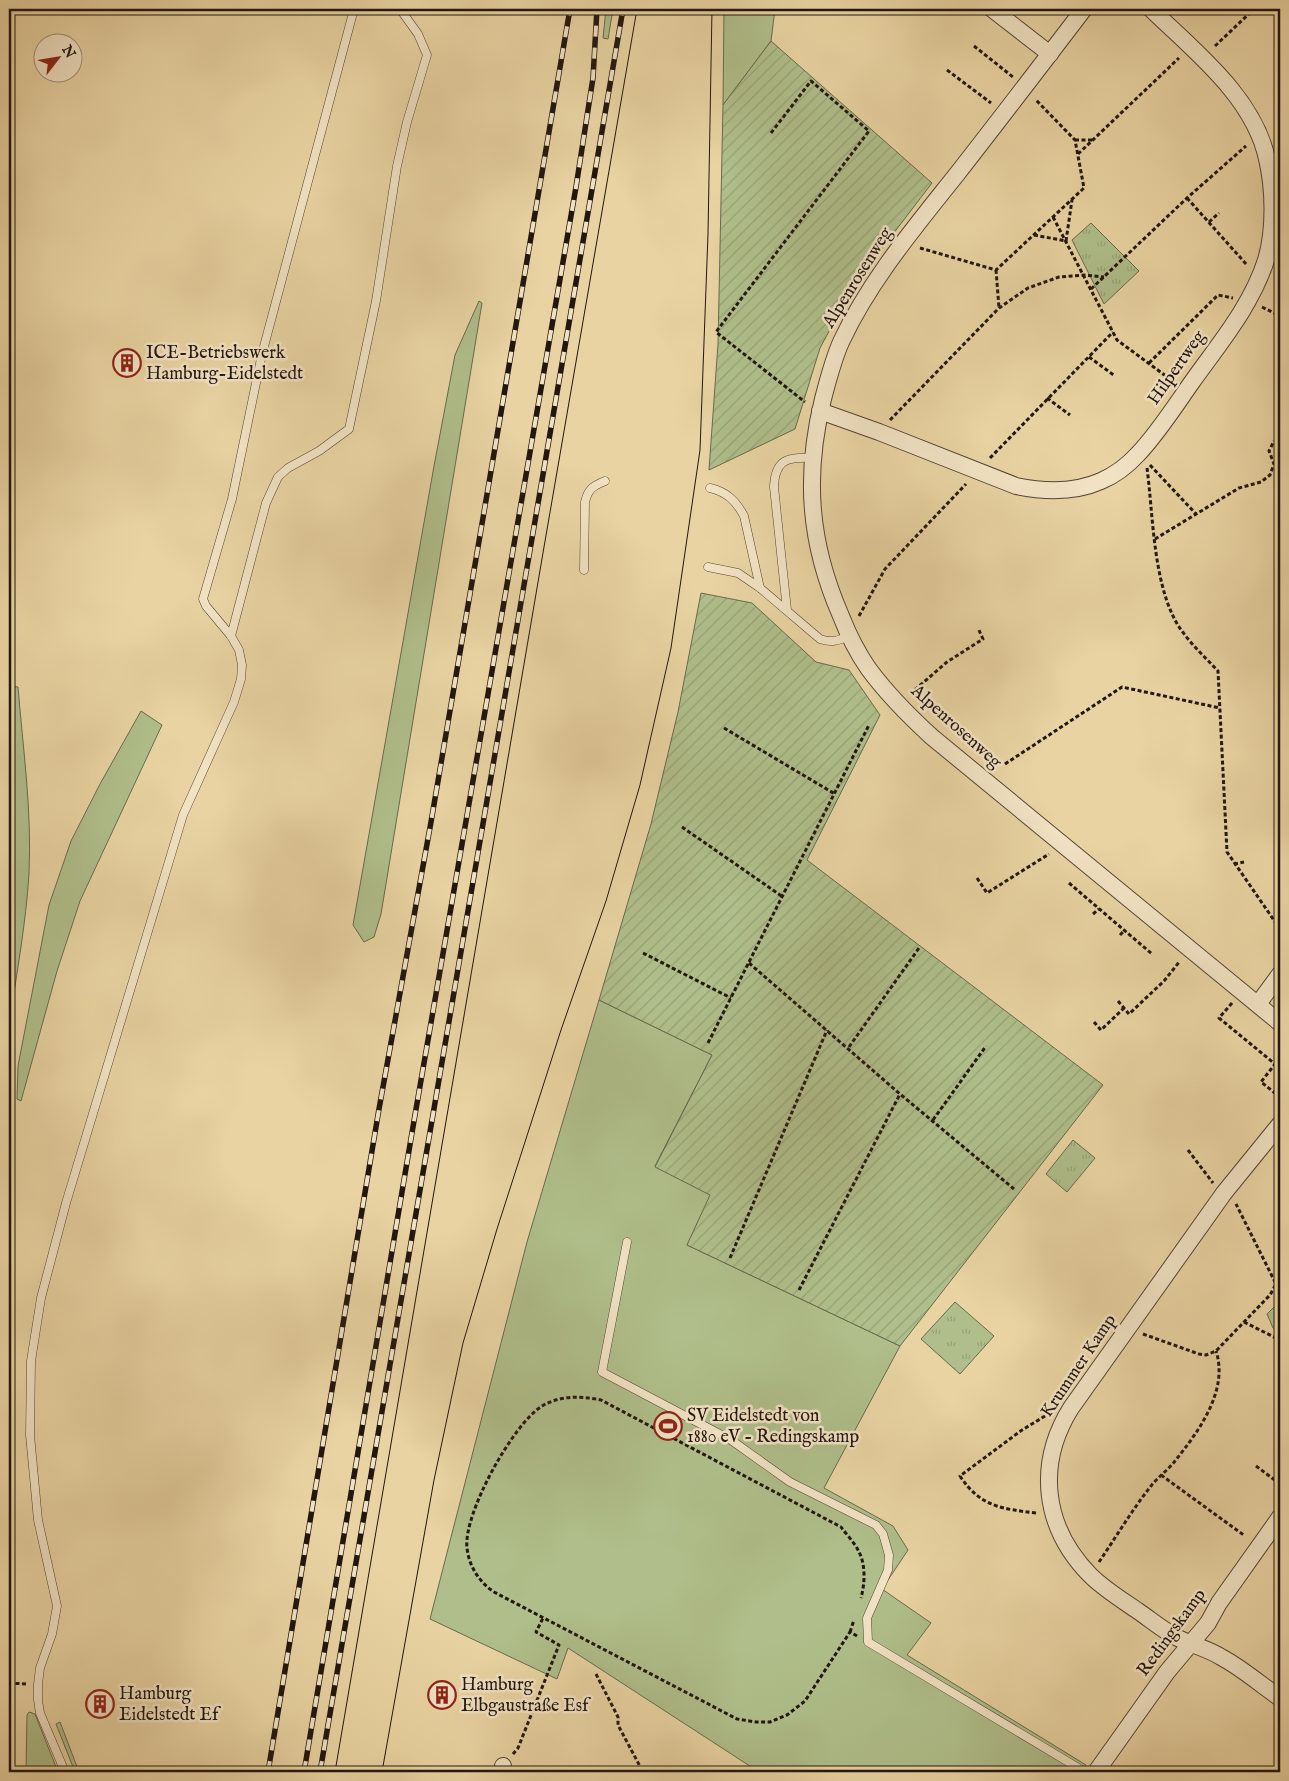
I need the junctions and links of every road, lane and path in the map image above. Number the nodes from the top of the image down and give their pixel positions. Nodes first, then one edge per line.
1 (354, 9) edge
2 (400, 9) edge
3 (992, 9) edge
4 (1084, 9) edge
5 (1151, 9) edge
6 (1254, 9) edge
7 (974, 46) dead end
8 (1209, 52) dead end
9 (1050, 54) junction
10 (1184, 54) dead end
11 (947, 70) dead end
12 (1020, 84) junction
13 (996, 107) dead end
14 (771, 133) dead end
15 (1075, 140) junction
16 (1092, 140) junction
17 (1252, 141) dead end
18 (1078, 154) junction
19 (1187, 198) junction
20 (1072, 199) junction
21 (1219, 214) dead end
22 (1053, 217) junction
23 (1210, 222) junction
24 (1034, 235) junction
25 (1066, 241) junction
26 (902, 243) junction
27 (996, 270) junction
28 (1252, 271) dead end
29 (1084, 275) junction
30 (1104, 277) junction
31 (1091, 289) junction
32 (1238, 299) dead end
33 (1257, 304) dead end
34 (999, 308) junction
35 (1280, 316) edge
36 (1113, 332) junction
37 (1089, 357) junction
38 (1149, 363) junction
39 (1115, 376) dead end
40 (1178, 384) dead end
41 (1047, 398) junction
42 (814, 408) junction
43 (1070, 415) dead end
44 (879, 432) junction
45 (1274, 441) dead end
46 (812, 458) junction
47 (985, 464) dead end
48 (970, 479) dead end
49 (605, 481) dead end
50 (710, 488) dead end
51 (1196, 514) junction
52 (1155, 539) junction
53 (708, 567) dead end
54 (584, 570) dead end
55 (760, 588) junction
56 (787, 610) junction
57 (978, 628) dead end
58 (852, 630) junction
59 (231, 636) junction
60 (906, 698) dead end
61 (1220, 708) junction
62 (869, 725) dead end
63 (724, 728) dead end
64 (1005, 764) dead end
65 (835, 794) junction
66 (682, 827) dead end
67 (1052, 852) dead end
68 (1244, 862) dead end
69 (1234, 864) junction
70 (977, 878) dead end
71 (1069, 882) dead end
72 (783, 897) junction
73 (1099, 909) junction
74 (1093, 914) dead end
75 (1280, 929) edge
76 (1124, 930) junction
77 (1120, 935) dead end
78 (920, 948) dead end
79 (643, 954) dead end
80 (1152, 954) dead end
81 (1182, 958) dead end
82 (749, 963) junction
83 (1280, 974) edge
84 (731, 998) junction
85 (1118, 1001) dead end
86 (1258, 1004) junction
87 (1124, 1008) junction
88 (1227, 1009) dead end
89 (1094, 1022) dead end
90 (1280, 1023) edge
91 (827, 1030) junction
92 (708, 1043) dead end
93 (986, 1046) dead end
94 (848, 1047) junction
95 (900, 1094) junction
96 (1280, 1097) edge
97 (933, 1120) junction
98 (1280, 1124) edge
99 (1188, 1150) dead end
100 (1217, 1188) dead end
101 (1014, 1189) dead end
102 (1234, 1200) dead end
103 (627, 1242) dead end
104 (730, 1258) dead end
105 (799, 1290) dead end
106 (1244, 1322) junction
107 (1135, 1332) dead end
108 (1280, 1340) edge
109 (1216, 1351) junction
110 (1056, 1411) dead end
111 (1256, 1466) dead end
112 (1161, 1475) junction
113 (1280, 1484) edge
114 (1042, 1513) dead end
115 (1280, 1517) edge
116 (1245, 1536) dead end
117 (1095, 1567) dead end
118 (860, 1599) dead end
119 (855, 1616) dead end
120 (543, 1618) junction
121 (850, 1632) junction
122 (868, 1642) junction
123 (1190, 1644) junction
124 (596, 1674) dead end
125 (9, 1683) edge
126 (38, 1684) junction
127 (1280, 1698) edge
128 (502, 1769) edge
129 (65, 1772) edge
130 (643, 1772) edge
131 (1085, 1772) edge
132 (1096, 1772) edge

1 - 59 lane
2 - 59 lane
3 - 9 street
4 - 9 street, Alpenrosenweg
5 - 44 street, Hilpertweg
6 - 8 path
7 - 12 path
9 - 12 street, Alpenrosenweg
10 - 16 path
11 - 13 path
12 - 15 path
12 - 26 street, Alpenrosenweg
14 - 42 path
15 - 16 path
15 - 18 path
16 - 18 path
17 - 19 path
18 - 20 path
19 - 23 path
19 - 30 path
20 - 22 path
20 - 25 path
21 - 23 path
22 - 24 path
22 - 25 path
23 - 28 path
24 - 25 path
24 - 27 path
25 - 29 path
26 - 27 path
26 - 42 street, Alpenrosenweg
27 - 34 path
29 - 30 path
29 - 31 path
29 - 34 path
30 - 31 path
31 - 36 path
32 - 38 path
33 - 35 path
34 - 44 path
36 - 37 path
36 - 38 path
37 - 39 path
37 - 41 path
38 - 40 path
41 - 43 path
41 - 47 path
42 - 44 street, Hilpertweg
42 - 46 street, Alpenrosenweg
45 - 51 path
46 - 56 lane
46 - 58 street, Alpenrosenweg
48 - 58 path
49 - 54 lane
50 - 55 lane
51 - 52 path
51 - 52 path
52 - 61 path
53 - 55 lane
55 - 56 lane
56 - 58 lane
57 - 60 path
58 - 86 street, Alpenrosenweg
59 - 126 lane
61 - 64 path
61 - 69 path
62 - 65 path
63 - 65 path
65 - 72 path
66 - 72 path
67 - 70 path
68 - 69 path
69 - 75 path
71 - 73 path
72 - 82 path
73 - 74 path
73 - 76 path
76 - 77 path
76 - 80 path
78 - 94 path
79 - 84 path
81 - 87 path
82 - 84 path
82 - 91 path
83 - 86 street
84 - 92 path
85 - 87 path
86 - 90 street, Alpenrosenweg
87 - 89 path
88 - 96 path
91 - 94 path
91 - 104 path
93 - 97 path
94 - 95 path
95 - 97 path
95 - 105 path
97 - 101 path
98 - 123 street, Krummer Kamp
99 - 100 path
102 - 106 path
103 - 122 lane
106 - 108 path
106 - 109 path
107 - 109 path
109 - 112 path
110 - 114 path
111 - 113 path
112 - 116 path
112 - 117 path
115 - 123 street, Redingskamp
118 - 120 path
119 - 121 path
120 - 121 path
120 - 128 path
121 - 122 path
122 - 131 lane
123 - 127 street, Krummer Kamp
123 - 132 street, Redingskamp
124 - 130 path
125 - 126 path
126 - 129 lane

